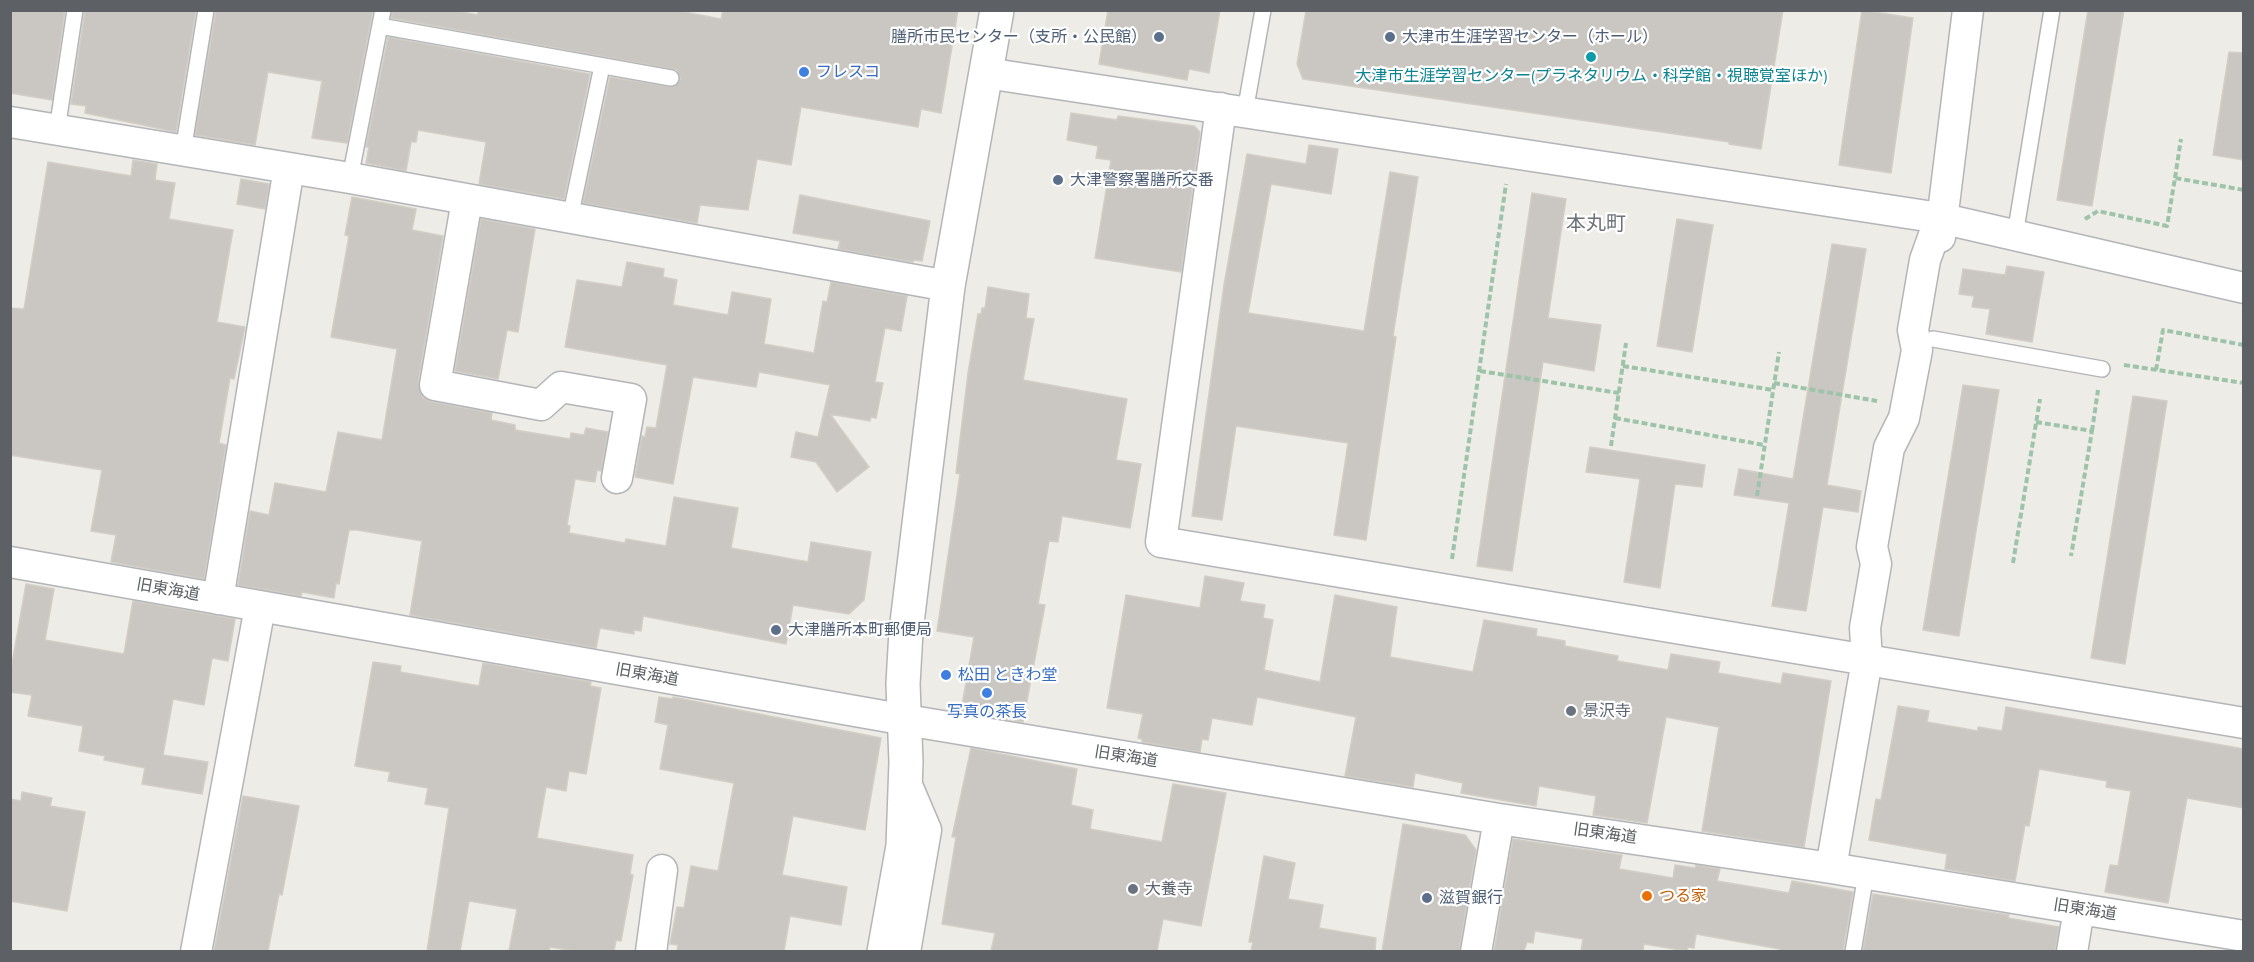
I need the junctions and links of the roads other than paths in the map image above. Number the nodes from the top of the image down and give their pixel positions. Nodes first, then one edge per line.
1 (75, 10) edge
2 (206, 10) edge
3 (383, 10) edge
4 (997, 10) edge
5 (1263, 10) edge
6 (1968, 10) edge
7 (2052, 10) edge
8 (380, 26) junction
9 (602, 66) junction
10 (986, 73) junction
11 (671, 78) dead end
12 (1233, 110) junction
13 (10, 122) edge
14 (57, 130) junction
15 (183, 151) junction
16 (289, 168) junction
17 (351, 178) junction
18 (467, 200) junction
19 (570, 218) junction
20 (1940, 218) junction
21 (2015, 235) junction
22 (948, 286) junction
23 (2244, 288) edge
24 (1932, 339) junction
25 (2102, 369) road end
26 (617, 478) dead end
27 (10, 562) edge
28 (218, 599) junction
29 (261, 607) junction
30 (1867, 660) junction
31 (906, 720) junction
32 (2244, 723) edge
33 (906, 783) junction
34 (1499, 819) junction
35 (1831, 868) junction
36 (662, 870) dead end
37 (1866, 874) junction
38 (2079, 909) junction
39 (2244, 936) edge
40 (196, 951) edge
41 (651, 951) edge
42 (884, 951) edge
43 (905, 951) edge
44 (1476, 951) edge
45 (1853, 951) edge
46 (2072, 951) edge

1 - 14 lane
2 - 15 lane
3 - 8 lane
4 - 10 street
5 - 12 lane
6 - 20 street
7 - 21 lane
8 - 9 lane
8 - 17 lane
9 - 11 lane
9 - 19 lane
10 - 12 street
10 - 22 street
12 - 20 street
12 - 30 street
13 - 14 street
14 - 15 street
15 - 16 street
16 - 17 street
16 - 28 street
17 - 18 street
18 - 19 street
18 - 26 street
19 - 22 street
20 - 21 street
20 - 24 street
20 - 30 street
21 - 23 street
22 - 31 street
24 - 25 lane
24 - 30 street
27 - 28 street, 旧東海道
28 - 29 street, 旧東海道
29 - 31 street, 旧東海道
29 - 40 street
30 - 32 street
30 - 35 street
31 - 33 street
31 - 34 street, 旧東海道
33 - 42 street
33 - 43 street
34 - 35 street, 旧東海道
34 - 44 street
35 - 37 street, 旧東海道
36 - 41 street
37 - 38 street, 旧東海道
37 - 45 lane
38 - 39 street, 旧東海道
38 - 46 street

